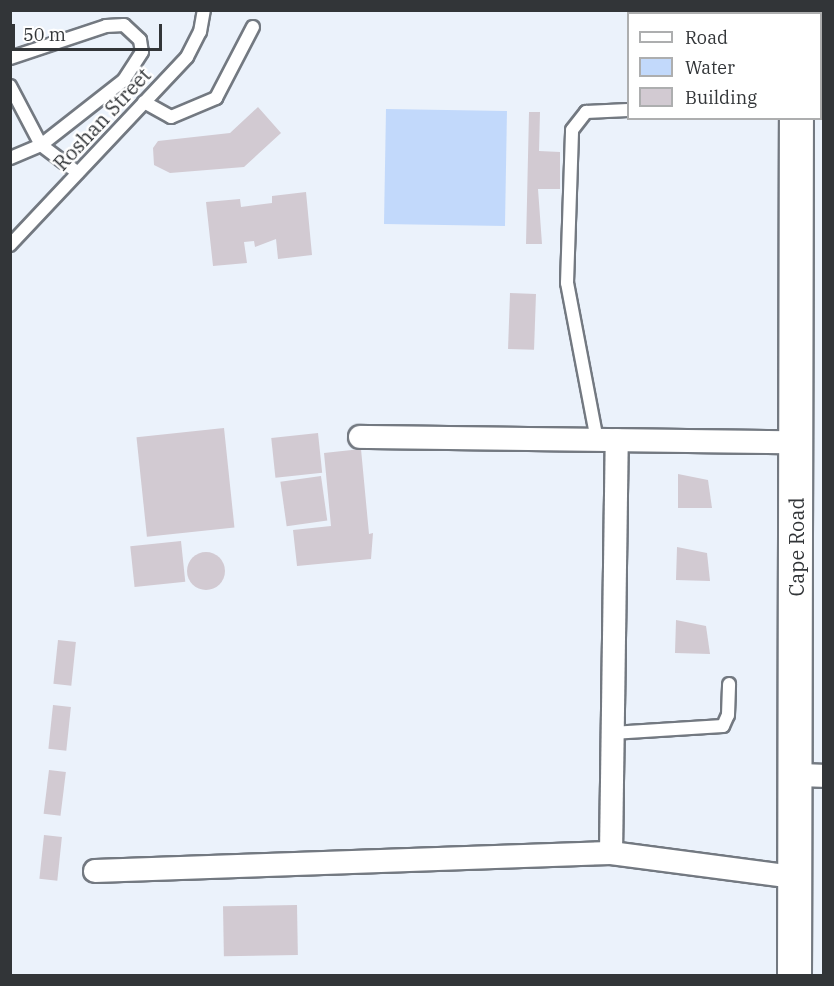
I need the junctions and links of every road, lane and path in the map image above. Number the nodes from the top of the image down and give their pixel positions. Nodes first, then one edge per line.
1 (204, 10) edge
2 (253, 27) dead end
3 (10, 58) edge
4 (10, 87) edge
5 (144, 102) junction
6 (627, 110) edge
7 (796, 120) edge
8 (41, 145) junction
9 (10, 158) edge
10 (78, 173) junction
11 (10, 245) edge
12 (360, 437) dead end
13 (607, 440) junction
14 (796, 442) junction
15 (729, 684) dead end
16 (612, 733) junction
17 (810, 776) edge
18 (611, 853) junction
19 (95, 871) dead end
20 (794, 877) junction
21 (794, 975) edge

1 - 5 lane, Roshan Street
2 - 5 lane
3 - 8 lane
4 - 8 lane
5 - 10 lane, Roshan Street
6 - 13 lane
7 - 14 main road, Cape Road
8 - 9 lane
8 - 10 lane
10 - 11 lane, Roshan Street
12 - 13 street
13 - 14 street
13 - 16 street
14 - 17 main road, Cape Road
15 - 16 lane
16 - 18 street
17 - 20 main road, Cape Road
18 - 19 street
18 - 20 street
20 - 21 main road, Cape Road

